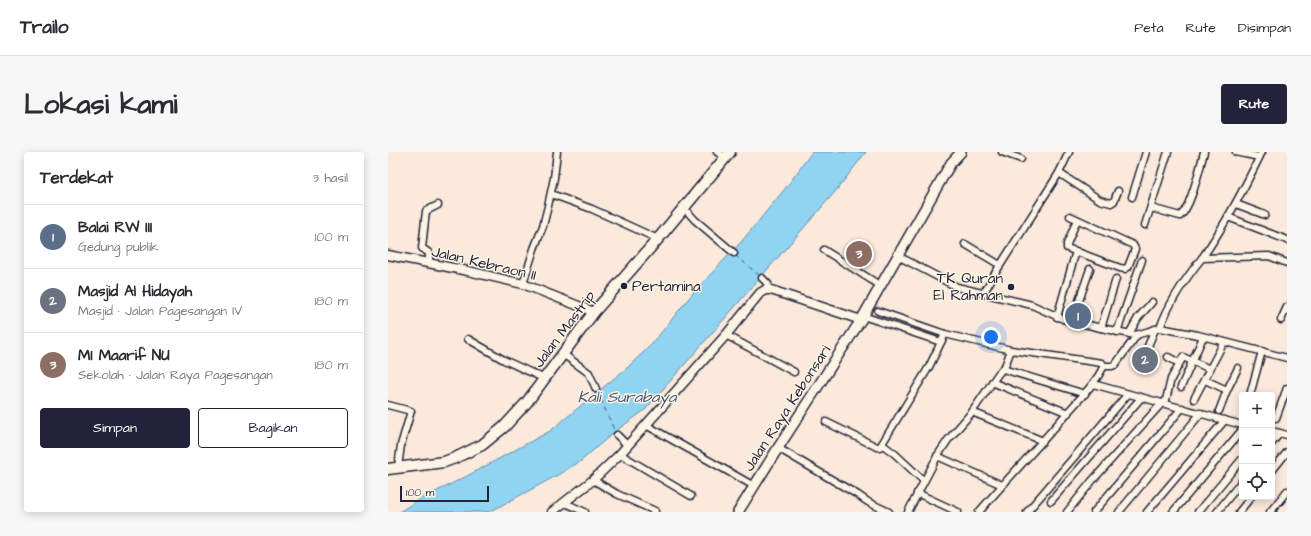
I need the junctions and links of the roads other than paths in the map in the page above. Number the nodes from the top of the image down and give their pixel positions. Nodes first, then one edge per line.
1 (557, 152) edge
2 (961, 152) edge
3 (1002, 152) edge
4 (1069, 152) edge
5 (1146, 152) edge
6 (1168, 152) edge
7 (1204, 152) edge
8 (1236, 152) edge
9 (725, 154) edge
10 (1261, 154) edge
11 (1021, 159) dead end
12 (1059, 173) junction
13 (1118, 192) dead end
14 (551, 194) junction
15 (1132, 197) dead end
16 (1236, 204) junction
17 (438, 206) dead end
18 (684, 208) junction
19 (1151, 208) junction
20 (1264, 215) dead end
21 (1070, 216) dead end
22 (1228, 217) junction
23 (1077, 220) junction
24 (1145, 225) dead end
25 (658, 239) junction
26 (1287, 240) edge
27 (965, 244) dead end
28 (824, 250) dead end
29 (1076, 251) junction
30 (734, 253) dead end
31 (388, 256) edge
32 (898, 256) junction
33 (1202, 258) junction
34 (1142, 260) dead end
35 (429, 263) junction
36 (1287, 263) edge
37 (1000, 265) junction
38 (1090, 269) dead end
39 (762, 278) dead end
40 (1116, 279) dead end
41 (523, 284) junction
42 (881, 286) junction
43 (765, 290) junction
44 (983, 294) junction
45 (1152, 302) dead end
46 (1287, 307) edge
47 (878, 311) dead end
48 (594, 312) junction
49 (1057, 317) junction
50 (862, 318) junction
51 (1281, 320) dead end
52 (1072, 321) junction
53 (1100, 328) junction
54 (1157, 329) junction
55 (1117, 332) junction
56 (945, 334) junction
57 (1133, 334) junction
58 (726, 335) junction
59 (1204, 337) junction
60 (468, 339) dead end
61 (941, 342) junction
62 (1224, 342) junction
63 (1148, 346) dead end
64 (1011, 350) junction
65 (1262, 351) junction
66 (563, 354) junction
67 (1168, 356) dead end
68 (1287, 358) edge
69 (1192, 361) junction
70 (1179, 363) junction
71 (1107, 366) junction
72 (1238, 368) dead end
73 (1003, 369) junction
74 (1210, 369) junction
75 (794, 372) dead end
76 (545, 379) junction
77 (1205, 380) junction
78 (992, 382) junction
79 (1093, 384) junction
80 (1181, 387) dead end
81 (1287, 388) edge
82 (596, 389) dead end
83 (1227, 390) junction
84 (1251, 392) edge
85 (1085, 394) junction
86 (1128, 394) junction
87 (1141, 398) junction
88 (1194, 399) dead end
89 (1164, 402) junction
90 (388, 405) edge
91 (1182, 408) junction
92 (1218, 411) dead end
93 (972, 412) junction
94 (1068, 413) junction
95 (1201, 413) junction
96 (1276, 418) dead end
97 (1224, 420) junction
98 (826, 422) dead end
99 (1239, 424) edge
100 (646, 425) junction
101 (1275, 432) edge
102 (1280, 433) junction
103 (1239, 434) edge
104 (1287, 434) edge
105 (617, 435) dead end
106 (1275, 439) edge
107 (1042, 442) junction
108 (882, 444) junction
109 (627, 446) junction
110 (778, 448) junction
111 (1287, 452) edge
112 (620, 454) junction
113 (937, 456) junction
114 (1239, 463) edge
115 (1275, 467) edge
116 (393, 468) edge
117 (593, 480) junction
118 (924, 481) junction
119 (1002, 485) junction
120 (1239, 485) edge
121 (754, 486) junction
122 (1287, 491) edge
123 (917, 493) junction
124 (690, 496) dead end
125 (1249, 500) edge
126 (1051, 501) dead end
127 (564, 503) junction
128 (655, 511) dead end
129 (552, 512) edge
130 (585, 512) edge
131 (738, 512) edge
132 (888, 512) edge
133 (908, 512) edge
134 (958, 512) edge
135 (978, 512) edge
136 (1027, 512) edge
137 (1068, 512) edge
138 (1094, 512) edge
139 (1119, 512) edge
140 (1147, 512) edge
141 (1173, 512) edge
142 (1198, 512) edge
143 (1217, 512) edge
144 (1239, 512) edge
145 (1270, 512) edge

1 - 14 street
2 - 32 main road, Jalan Raya Kebonsari
3 - 11 street
4 - 12 street
5 - 15 street
6 - 19 street
7 - 19 street
8 - 10 street
9 - 18 main road, Jalan Mastrip
10 - 16 street
12 - 13 street
12 - 37 street
14 - 25 street
14 - 41 street
16 - 20 street
16 - 22 street
17 - 35 street
18 - 25 main road, Jalan Mastrip
18 - 30 street
19 - 24 street
21 - 23 street
22 - 26 street
22 - 33 street
23 - 29 street
23 - 29 street
25 - 48 main road, Jalan Mastrip
27 - 37 street
28 - 42 street
29 - 49 street
31 - 35 street, Jalan Kebraon II
32 - 42 main road, Jalan Raya Kebonsari
32 - 44 street
33 - 36 street
33 - 54 street
34 - 55 street
35 - 41 street, Jalan Kebraon II
37 - 44 street
38 - 52 street
39 - 43 street
40 - 53 street
41 - 48 street, Jalan Kebraon II
42 - 50 main road, Jalan Raya Kebonsari
43 - 50 street
43 - 58 street
44 - 49 street
45 - 57 street
46 - 51 street
47 - 56 street
48 - 66 main road, Jalan Mastrip
49 - 52 street
50 - 61 street
50 - 110 main road, Jalan Raya Kebonsari
52 - 53 street
53 - 55 street
54 - 57 street
54 - 59 street
54 - 63 street
55 - 57 street
56 - 61 street
56 - 64 street
57 - 71 street
58 - 75 street
58 - 100 street
59 - 62 street
59 - 69 street
60 - 76 street
61 - 108 street
62 - 65 street
62 - 74 street
64 - 71 street
64 - 73 street
65 - 68 street
65 - 84 street
66 - 76 main road, Jalan Mastrip
66 - 82 street
67 - 70 street
69 - 70 street
69 - 74 street
69 - 80 street
70 - 89 street
71 - 79 street
72 - 83 street
73 - 78 street
73 - 85 street
74 - 77 street
76 - 116 main road, Jalan Mastrip
77 - 83 street
77 - 88 street
78 - 93 street
78 - 94 street
79 - 85 street
79 - 86 street
81 - 96 street
83 - 92 street
85 - 94 street
86 - 87 street
86 - 136 street
87 - 89 street
87 - 126 street
89 - 91 street
89 - 137 street
90 - 116 street
91 - 95 street
91 - 138 street
93 - 107 street
93 - 113 street
94 - 107 street
95 - 97 street
95 - 139 street
97 - 99 street
97 - 140 street
98 - 108 street
100 - 109 street
100 - 121 street
101 - 102 street
102 - 104 street
102 - 106 street
103 - 141 street
105 - 109 street
107 - 119 street
108 - 118 street
109 - 112 street
110 - 121 main road, Jalan Raya Kebonsari
110 - 132 street
111 - 115 street
112 - 117 street
112 - 124 street
113 - 118 street
113 - 119 street
114 - 142 street
117 - 127 street
117 - 128 street
118 - 123 street
119 - 135 street
120 - 143 street
121 - 131 main road, Jalan Raya Kebonsari
122 - 145 street
123 - 133 street
123 - 134 street
125 - 144 street
127 - 129 street
127 - 130 street

